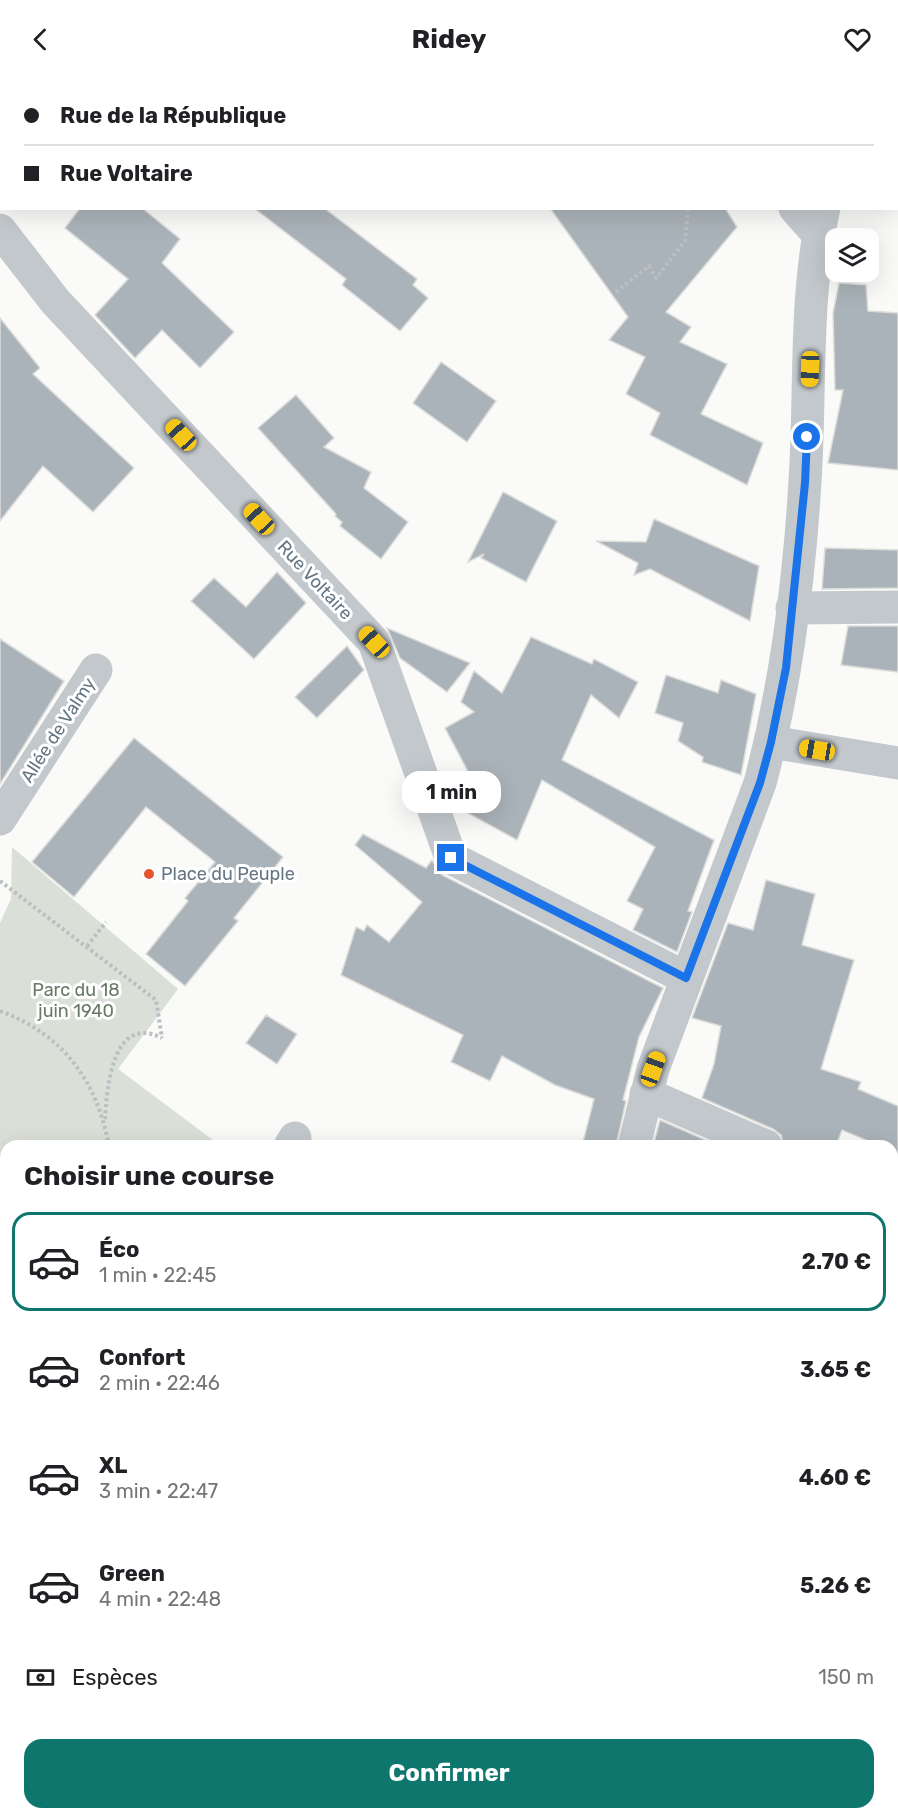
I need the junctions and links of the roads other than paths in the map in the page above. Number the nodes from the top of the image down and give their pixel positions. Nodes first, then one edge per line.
1 (799, 210) edge
2 (821, 221) edge
3 (0, 230) edge
4 (898, 607) edge
5 (792, 608) junction
6 (96, 670) dead end
7 (771, 742) junction
8 (898, 763) edge
9 (0, 819) edge
10 (686, 978) junction
11 (646, 1094) junction
12 (635, 1140) edge
13 (752, 1140) edge

1 - 2 street
2 - 5 street
3 - 10 street, Rue Voltaire
4 - 5 street
5 - 7 street
6 - 9 street, Allée de Valmy
7 - 8 street
7 - 10 street
10 - 11 street
11 - 12 street
11 - 13 street

